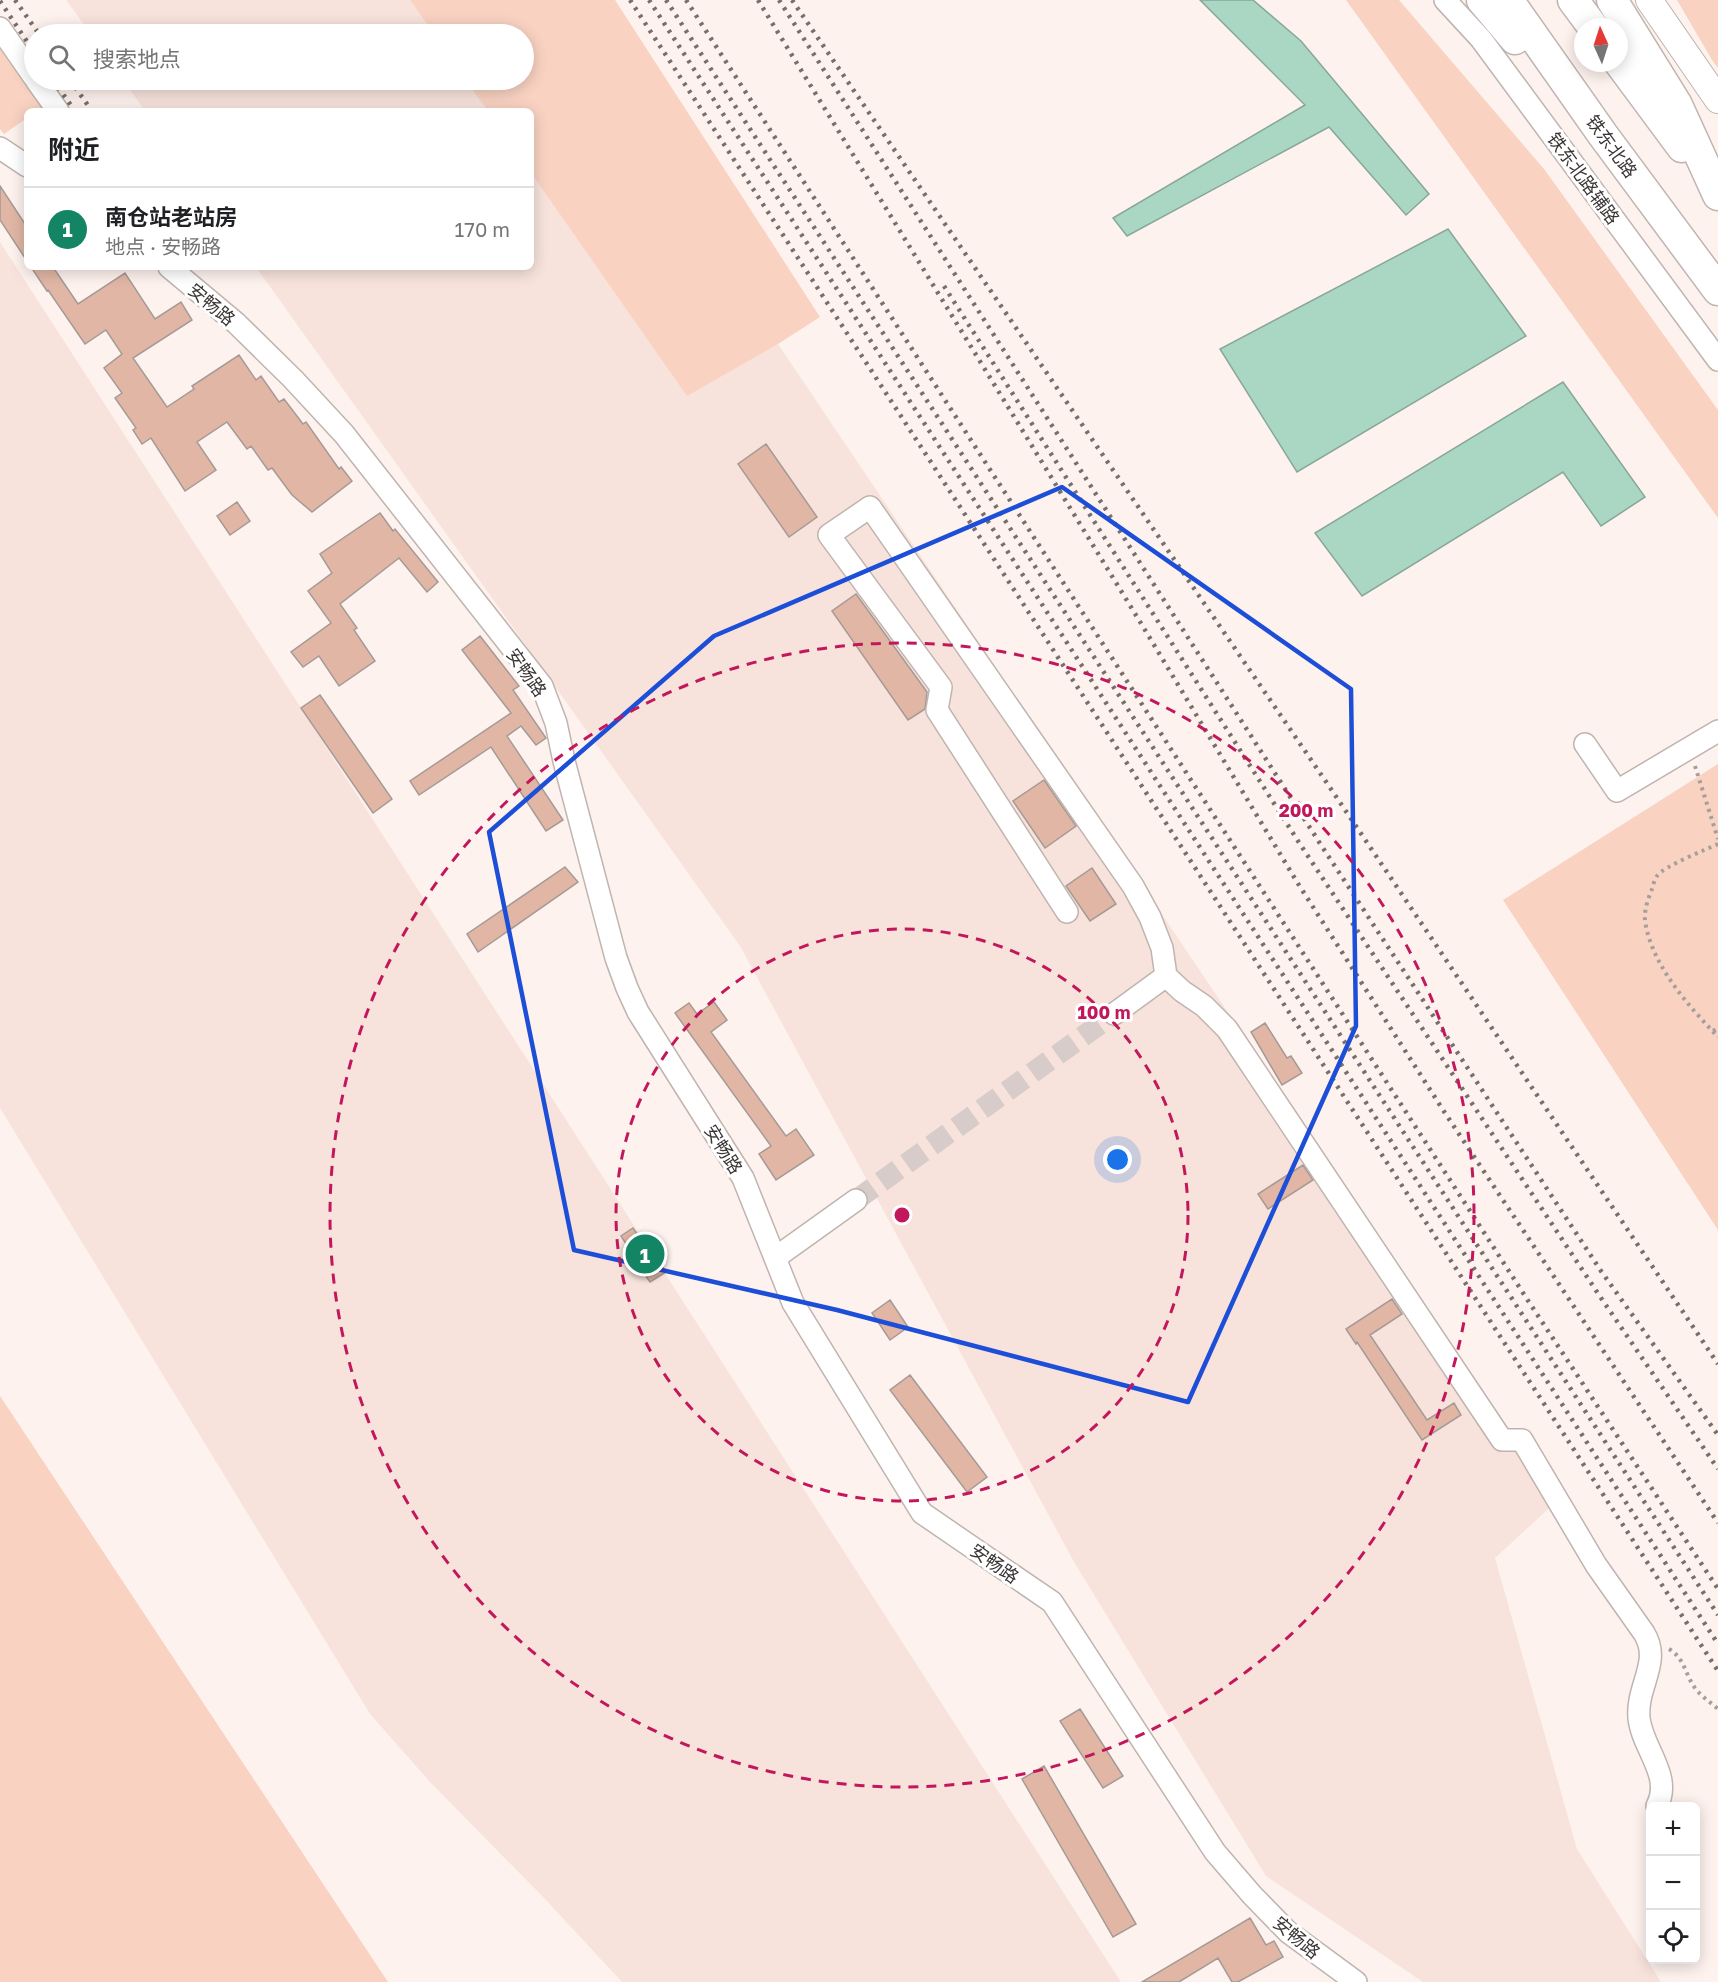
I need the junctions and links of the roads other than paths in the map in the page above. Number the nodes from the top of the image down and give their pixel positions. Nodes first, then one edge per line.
1 (1445, 0) edge
2 (1482, 0) edge
3 (1508, 0) edge
4 (1573, 0) edge
5 (1612, 0) edge
6 (1649, 0) edge
7 (1586, 18) edge
8 (0, 28) edge
9 (24, 62) edge
10 (1626, 72) edge
11 (43, 90) edge
12 (1718, 100) edge
13 (56, 108) edge
14 (1603, 135) junction
15 (0, 148) edge
16 (24, 164) edge
17 (1718, 195) edge
18 (173, 270) edge
19 (1718, 290) edge
20 (1718, 360) edge
21 (1718, 731) edge
22 (1585, 744) dead end
23 (1067, 912) dead end
24 (1166, 976) junction
25 (1114, 1014) tunnel mouth
26 (856, 1200) tunnel mouth
27 (775, 1258) junction
28 (1659, 1802) edge
29 (1356, 1982) edge

1 - 20 street, 铁东北路辅路
2 - 14 highway
3 - 14 highway, 铁东北路
4 - 7 highway
5 - 17 highway
6 - 12 main road
8 - 9 street
10 - 17 highway
11 - 13 street
14 - 19 highway, 铁东北路
15 - 16 street
18 - 27 street, 安畅路
21 - 22 street
23 - 24 street
24 - 25 street
24 - 28 street
26 - 27 street
27 - 29 street, 安畅路

